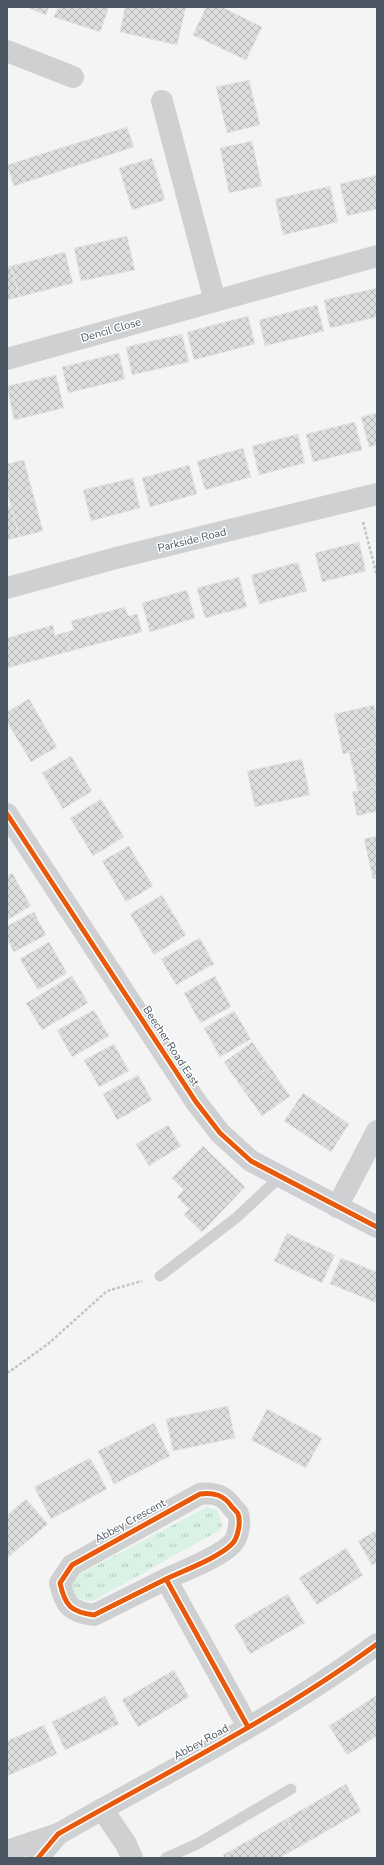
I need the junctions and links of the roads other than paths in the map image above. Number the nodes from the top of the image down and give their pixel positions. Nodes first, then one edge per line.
1 (7, 51) edge
2 (73, 77) dead end
3 (162, 102) dead end
4 (377, 256) edge
5 (215, 301) junction
6 (7, 359) edge
7 (367, 497) edge
8 (7, 588) edge
9 (7, 814) edge
10 (377, 1131) edge
11 (280, 1176) junction
12 (337, 1207) junction
13 (377, 1227) edge
14 (160, 1276) road end
15 (166, 1579) junction
16 (377, 1644) edge
17 (248, 1727) junction
18 (291, 1789) dead end
19 (102, 1809) junction
20 (58, 1834) junction
21 (7, 1851) edge
22 (38, 1858) edge
23 (132, 1858) edge
24 (166, 1858) edge

1 - 2 street
3 - 5 street
4 - 5 street, Dencil Close
5 - 6 street, Dencil Close
7 - 8 street, Parkside Road
9 - 11 street, Beecher Road East
10 - 12 street
11 - 12 street, Beecher Road East
11 - 14 lane
12 - 13 street, Beecher Road East
15 - 15 street, Abbey Crescent
15 - 17 street
16 - 17 street, Abbey Road
17 - 19 street, Abbey Road
18 - 24 lane
19 - 20 street, Abbey Road
19 - 23 street
20 - 21 street
20 - 22 street, Abbey Road

